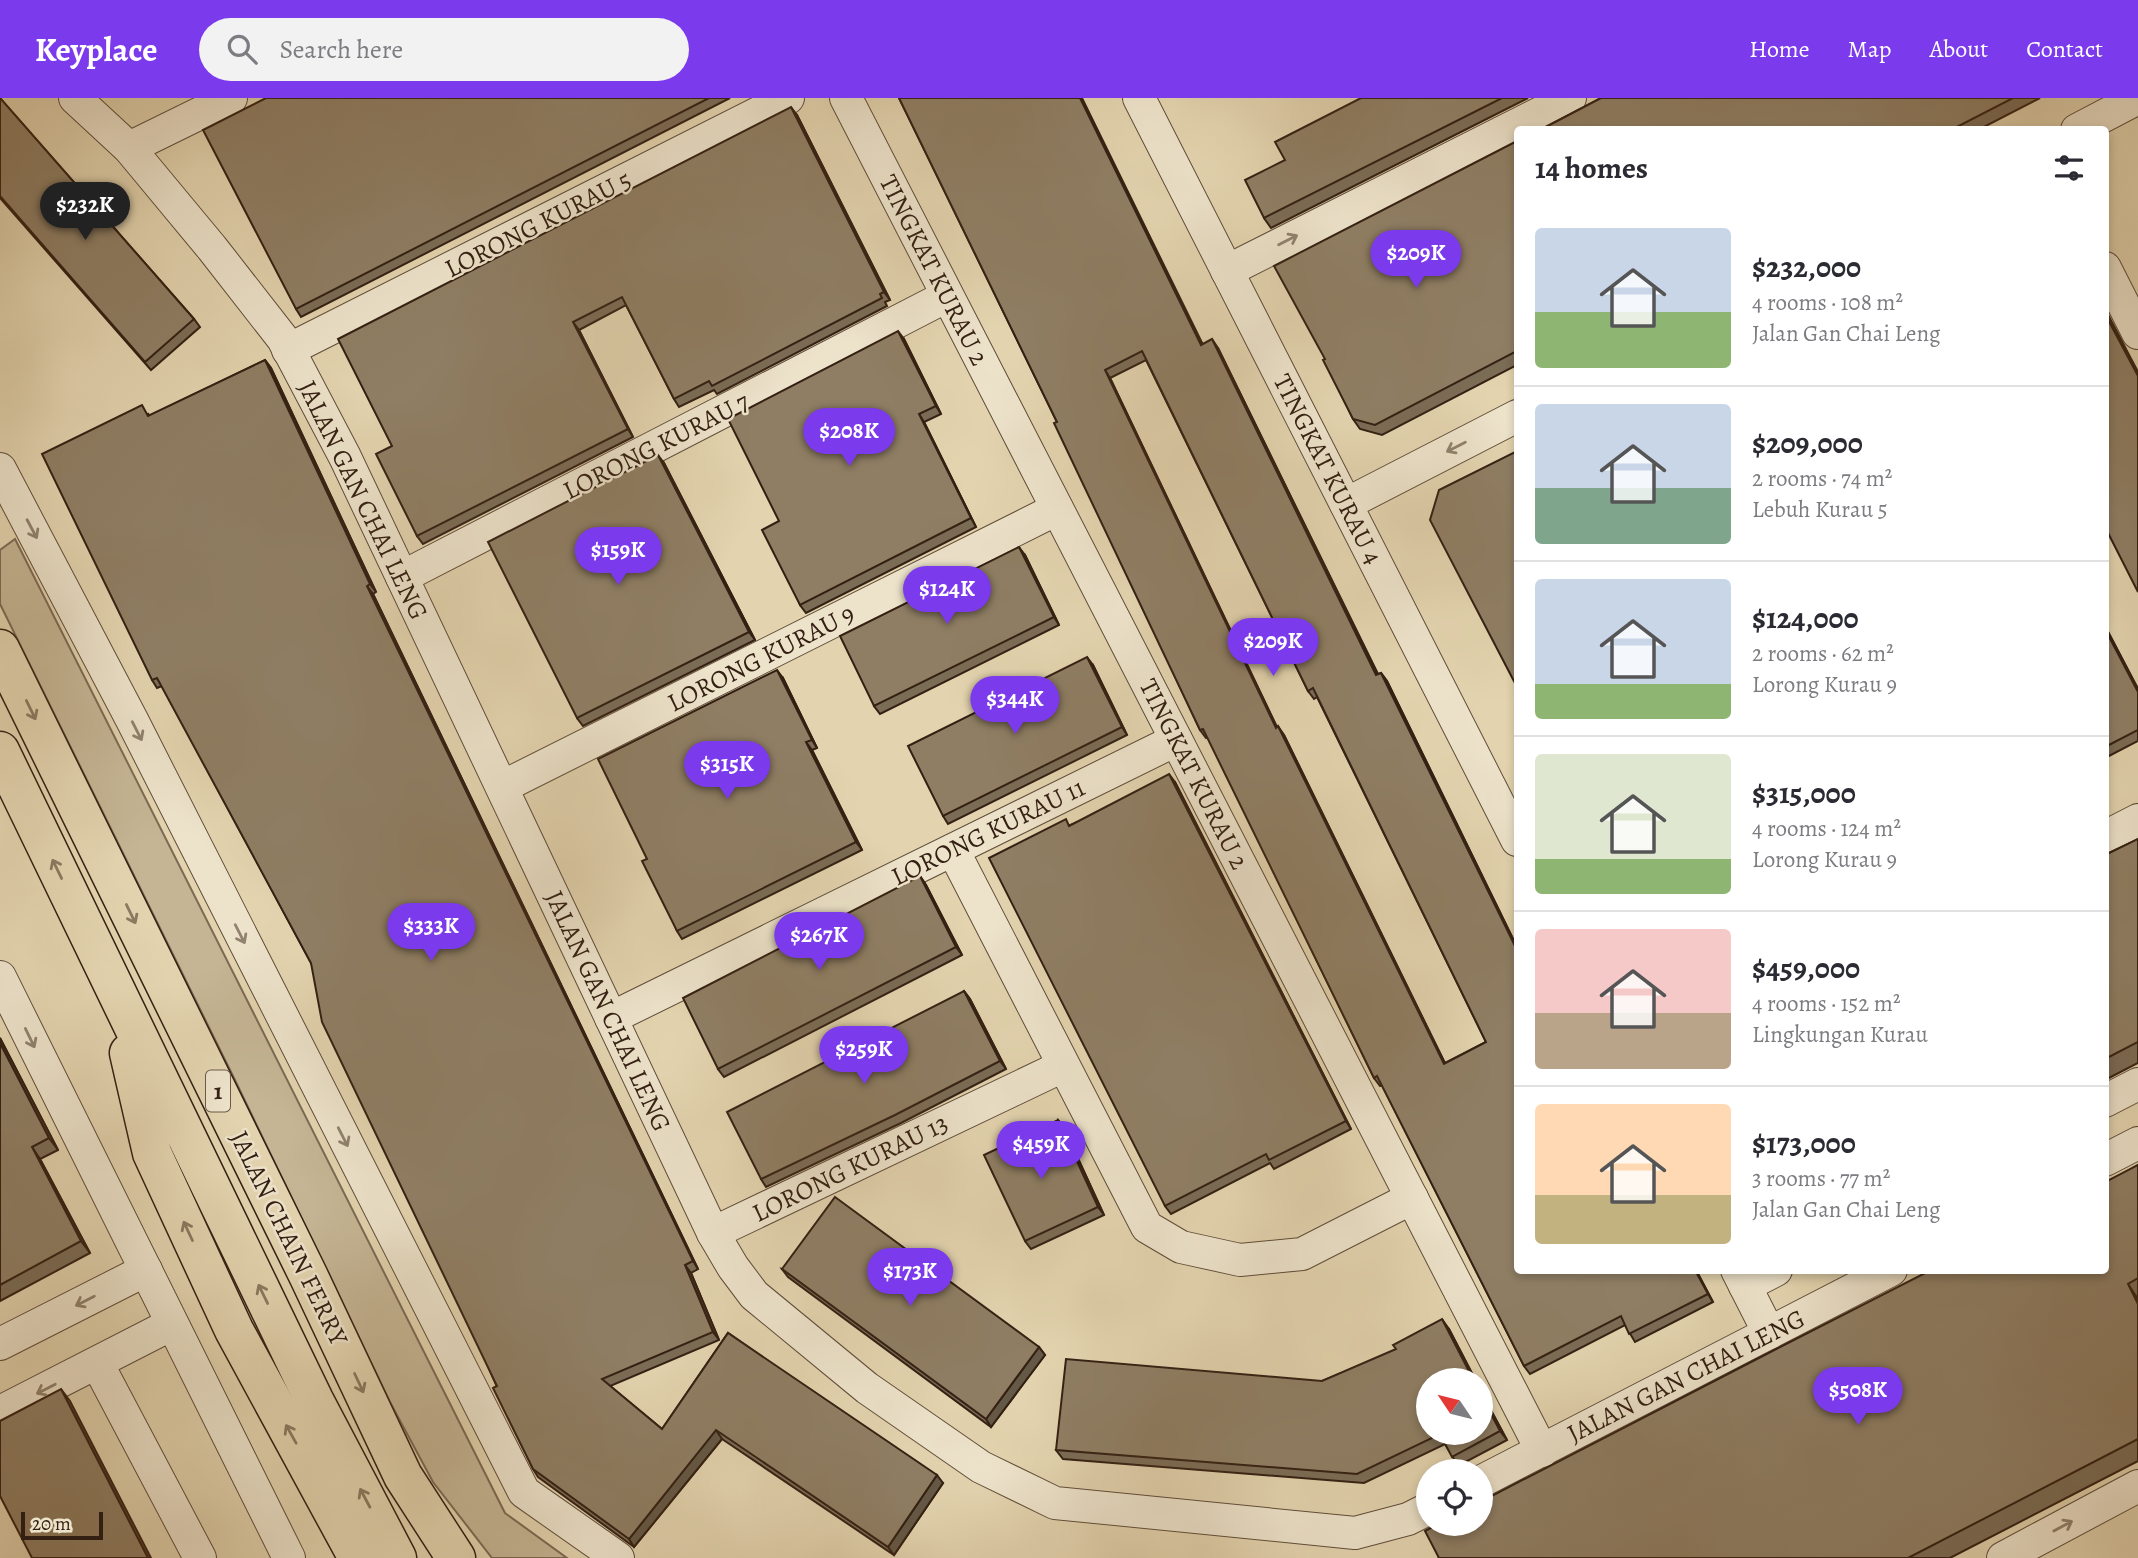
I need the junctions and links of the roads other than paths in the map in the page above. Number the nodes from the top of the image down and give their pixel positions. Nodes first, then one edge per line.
1 (75, 98) edge
2 (231, 98) edge
3 (788, 98) edge
4 (846, 98) edge
5 (1139, 98) edge
6 (1570, 98) edge
7 (2138, 98) edge
8 (1514, 126) edge
9 (1514, 126) edge
10 (2085, 126) edge
11 (129, 148) junction
12 (1227, 271) junction
13 (2109, 276) edge
14 (947, 296) junction
15 (2138, 333) edge
16 (288, 350) junction
17 (1514, 418) edge
18 (0, 469) edge
19 (1346, 503) junction
20 (1057, 509) junction
21 (402, 577) junction
22 (0, 649) edge
23 (1176, 740) junction
24 (0, 751) edge
25 (502, 787) junction
26 (2138, 820) edge
27 (1514, 834) edge
28 (2109, 835) edge
29 (953, 850) junction
30 (0, 977) edge
31 (113, 985) junction
32 (611, 1018) junction
33 (1063, 1066) junction
34 (2138, 1084) edge
35 (2109, 1099) edge
36 (2138, 1143) edge
37 (2109, 1158) edge
38 (1412, 1198) junction
39 (713, 1233) junction
40 (146, 1270) junction
41 (1758, 1274) edge
42 (1883, 1274) edge
43 (1741, 1278) edge
44 (172, 1325) junction
45 (1769, 1334) junction
46 (0, 1344) edge
47 (97, 1363) junction
48 (0, 1412) edge
49 (1542, 1451) junction
50 (1493, 1476) edge
51 (2138, 1486) edge
52 (1416, 1516) edge
53 (447, 1545) edge
54 (200, 1558) edge
55 (289, 1558) edge
56 (358, 1558) edge
57 (397, 1558) edge
58 (618, 1558) edge
59 (2003, 1558) edge

1 - 11 street, JALAN GAN CHAI LENG
2 - 11 street
3 - 16 street, LORONG KURAU 5
4 - 14 street, TINGKAT KURAU 2
5 - 12 street, TINGKAT KURAU 4
9 -> 6 street
7 - 10 street
12 -> 8 street
11 - 16 street, JALAN GAN CHAI LENG
12 - 19 street, TINGKAT KURAU 4
13 - 15 street
14 - 20 street, TINGKAT KURAU 2
14 - 21 street, LORONG KURAU 7
16 - 21 street, JALAN GAN CHAI LENG
17 -> 19 street
18 -> 58 street
19 - 27 street, TINGKAT KURAU 4
20 - 23 street, TINGKAT KURAU 2
20 - 25 street, LORONG KURAU 9
21 - 25 street, JALAN GAN CHAI LENG
22 -> 53 highway, JALAN CHAIN FERRY / 1
23 - 29 street, LORONG KURAU 11
23 - 38 street, TINGKAT KURAU 2
31 -> 24 highway, JALAN CHAIN FERRY / 1
25 - 32 street, JALAN GAN CHAI LENG
26 - 28 street
29 - 32 street, LORONG KURAU 11
29 - 33 street
30 -> 40 street
56 -> 31 highway
57 -> 31 highway, JALAN CHAIN FERRY / 1
32 - 39 street, JALAN GAN CHAI LENG
33 - 38 street
33 - 39 street, LORONG KURAU 13
34 - 35 street
36 - 37 street
38 - 49 street, TINGKAT KURAU 2
39 - 52 street, JALAN GAN CHAI LENG
40 - 44 street
40 -> 46 street
41 - 43 street, JALAN GAN CHAI LENG
42 - 45 street, JALAN GAN CHAI LENG
43 - 45 street
44 - 47 street
44 - 55 street
45 - 49 street, JALAN GAN CHAI LENG
47 -> 48 street
47 - 54 street
49 - 50 street, JALAN GAN CHAI LENG
59 -> 51 street

